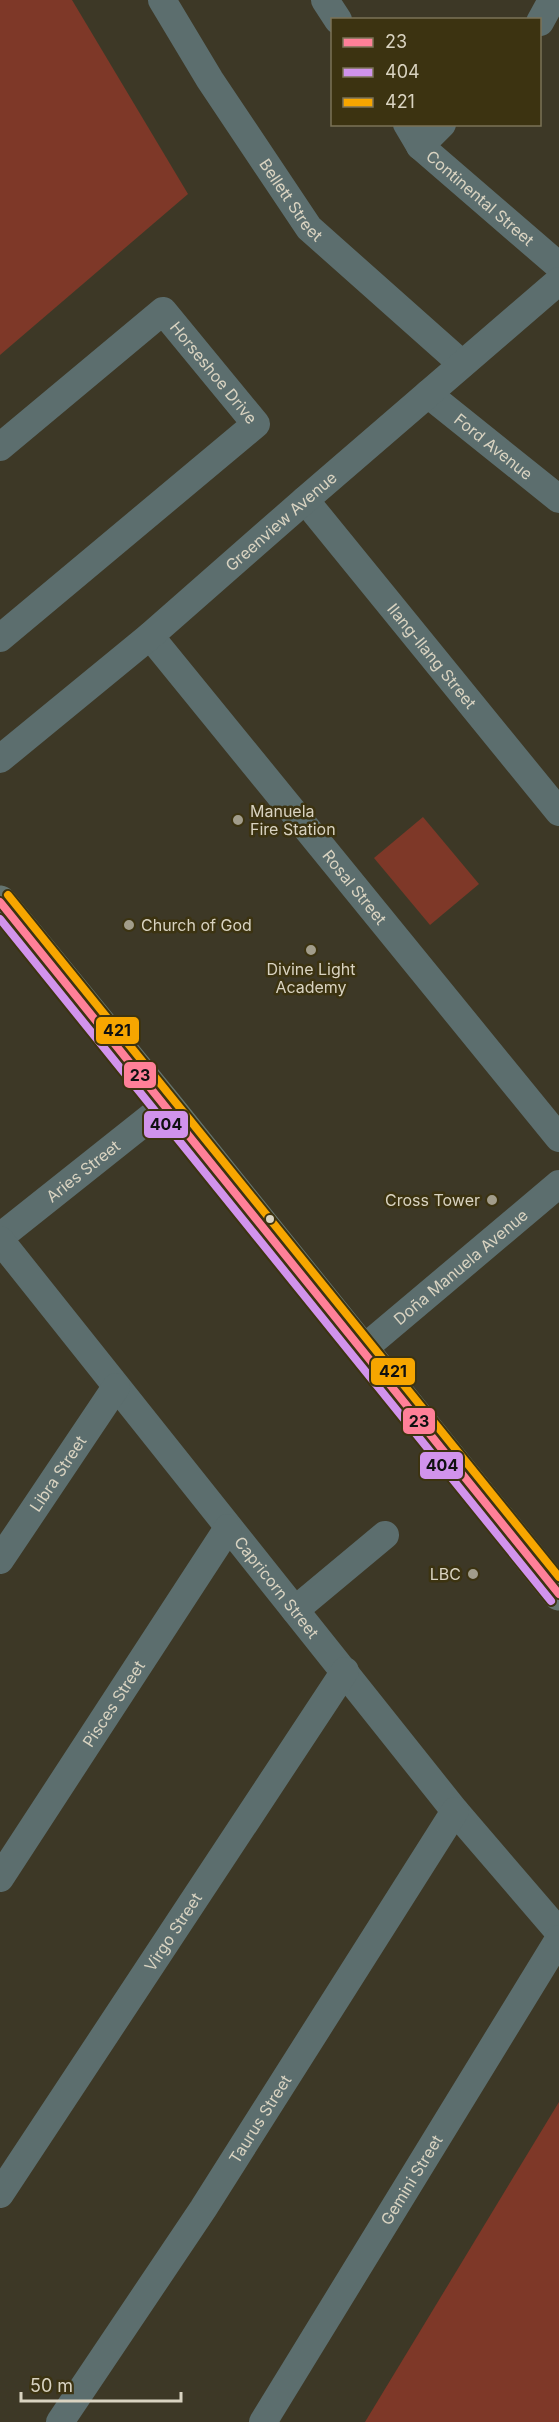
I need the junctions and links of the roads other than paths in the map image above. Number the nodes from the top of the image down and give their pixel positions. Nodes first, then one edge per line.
1 (162, 0) edge
2 (325, 0) edge
3 (552, 0) edge
4 (337, 18) edge
5 (541, 20) edge
6 (437, 126) edge
7 (414, 135) edge
8 (559, 266) edge
9 (559, 281) edge
10 (462, 364) junction
11 (428, 393) junction
12 (0, 447) edge
13 (559, 499) edge
14 (304, 500) junction
15 (150, 636) junction
16 (0, 638) edge
17 (0, 759) edge
18 (559, 812) edge
19 (0, 902) edge
20 (166, 1105) junction
21 (559, 1138) edge
22 (559, 1184) edge
23 (0, 1239) edge
24 (362, 1350) junction
25 (116, 1387) junction
26 (228, 1528) junction
27 (385, 1535) dead end
28 (0, 1560) edge
29 (559, 1594) edge
30 (295, 1610) junction
31 (345, 1671) junction
32 (455, 1811) junction
33 (0, 1878) edge
34 (559, 1932) edge
35 (559, 1939) edge
36 (0, 2194) edge
37 (60, 2422) edge
38 (263, 2422) edge

1 - 10 street, Bellett Street
2 - 4 street
3 - 5 street
6 - 7 street
7 - 8 street, Continental Street
9 - 10 street, Greenview Avenue
10 - 11 street, Greenview Avenue
11 - 13 street, Ford Avenue
11 - 14 street, Greenview Avenue
12 - 16 street, Horseshoe Drive
14 - 15 street, Greenview Avenue
14 - 18 street, Ilang-Ilang Street
15 - 17 street, Greenview Avenue
15 - 21 street, Rosal Street
19 - 20 highway
20 - 23 street, Aries Street
20 - 24 highway
22 - 24 street, Doña Manuela Avenue
23 - 25 street, Capricorn Street
24 - 29 highway
25 - 26 street, Capricorn Street
25 - 28 street, Libra Street
26 - 30 street, Capricorn Street
26 - 33 street, Pisces Street
27 - 30 street
30 - 31 street, Capricorn Street
31 - 32 street, Capricorn Street
31 - 36 street, Virgo Street
32 - 34 street, Capricorn Street
32 - 37 street, Taurus Street
35 - 38 street, Gemini Street

